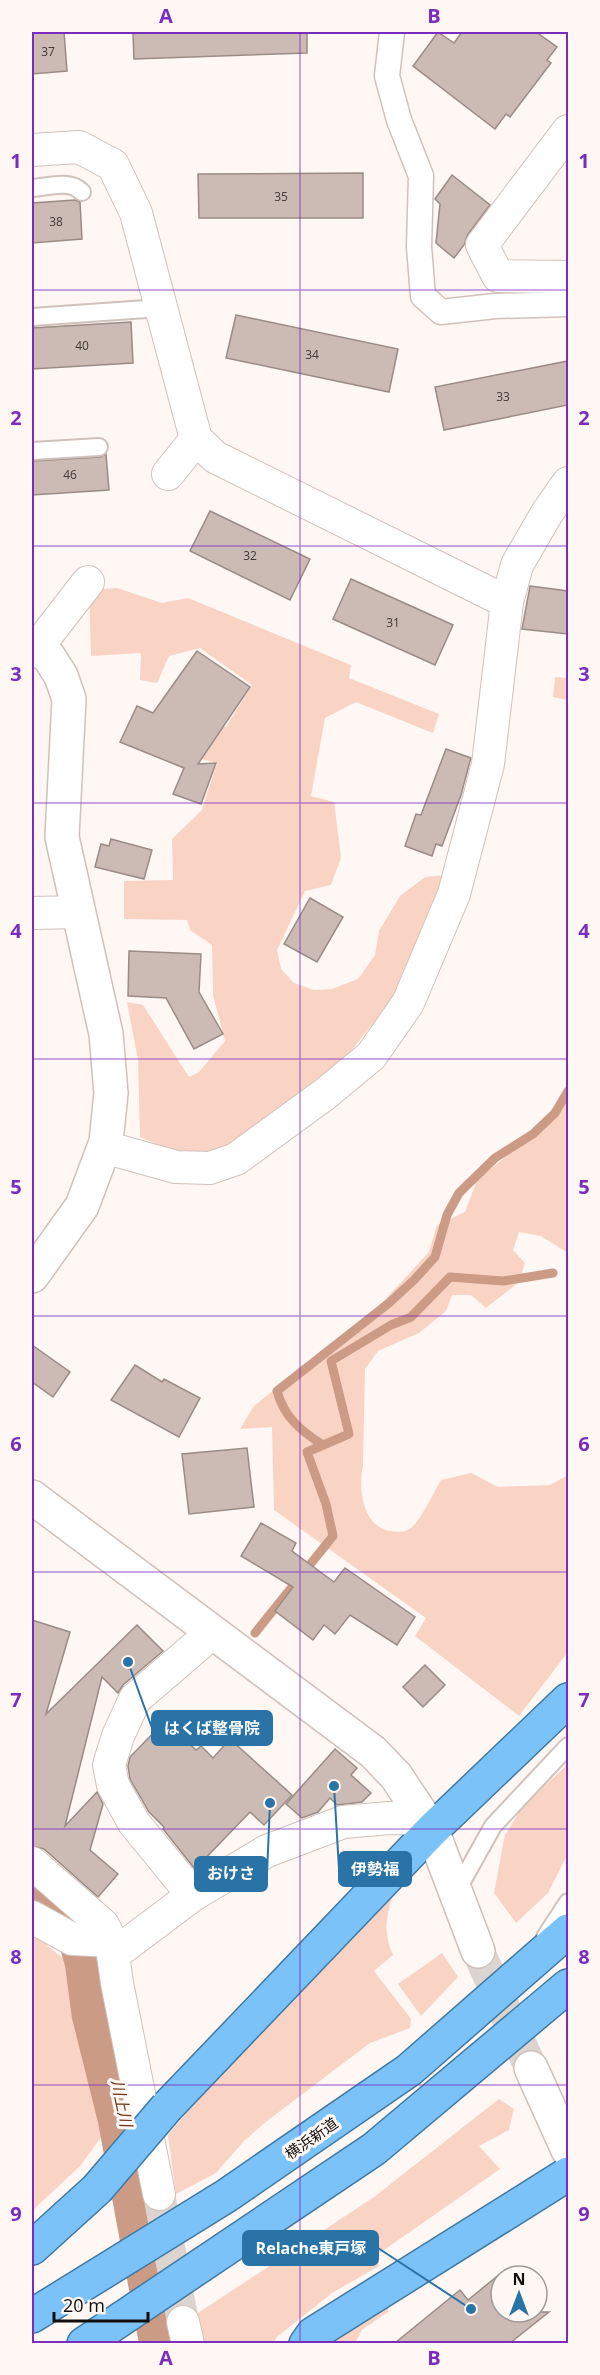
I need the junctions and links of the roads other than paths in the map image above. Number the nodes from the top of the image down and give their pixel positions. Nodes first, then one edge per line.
1 (392, 32) edge
2 (568, 131) edge
3 (32, 150) edge
4 (32, 188) edge
5 (82, 192) dead end
6 (568, 277) edge
7 (568, 304) edge
8 (161, 308) junction
9 (32, 317) edge
10 (196, 439) junction
11 (99, 447) dead end
12 (32, 451) edge
13 (168, 474) dead end
14 (568, 483) edge
15 (88, 582) dead end
16 (507, 602) junction
17 (34, 647) edge
18 (79, 912) junction
19 (32, 913) edge
20 (104, 1147) junction
21 (32, 1276) edge
22 (32, 1497) edge
23 (213, 1632) junction
24 (568, 1700) edge
25 (568, 1746) edge
26 (428, 1825) junction
27 (32, 1863) edge
28 (456, 1892) junction
29 (193, 1895) junction
30 (568, 1902) edge
31 (32, 1917) edge
32 (568, 1930) edge
33 (99, 1944) junction
34 (478, 1951) tunnel mouth
35 (523, 1970) junction
36 (567, 1988) edge
37 (531, 2068) tunnel mouth
38 (568, 2151) edge
39 (568, 2174) edge
40 (159, 2193) tunnel mouth
41 (32, 2248) edge
42 (32, 2316) edge
43 (84, 2343) edge
44 (306, 2343) edge

1 - 7 street
2 - 6 street
3 - 8 street
4 - 5 lane
8 - 9 lane
8 - 10 street
10 - 13 street
10 - 16 street
11 - 12 lane
14 - 16 street
15 - 17 street
16 - 20 street
17 - 18 street
18 - 19 street
18 - 20 street
20 - 21 street
22 - 23 street
23 - 26 street
23 - 29 street
24 - 26 highway
25 - 28 lane
26 - 28 street
26 - 29 street
26 - 41 highway, bridge
27 - 33 street
28 - 34 street
29 - 33 street
30 - 35 lane
31 - 33 street
32 - 35 highway, 横浜新道
33 - 40 street
35 - 42 highway, 横浜新道
36 - 43 highway
37 - 38 street
39 - 44 highway

